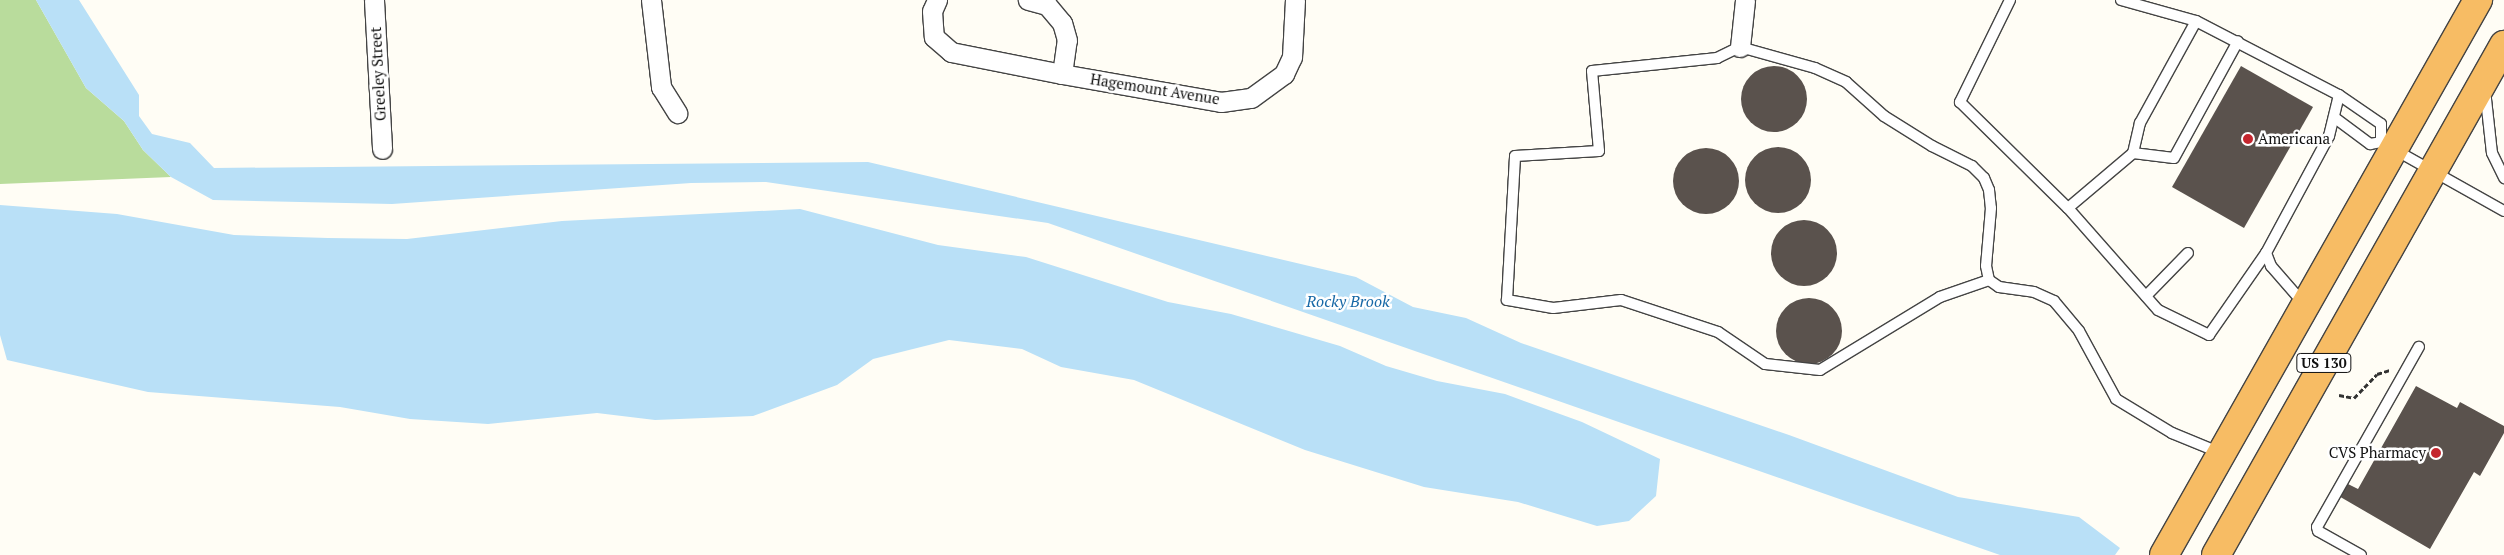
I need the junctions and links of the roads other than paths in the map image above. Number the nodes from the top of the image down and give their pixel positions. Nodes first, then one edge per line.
1 (374, 0) edge
2 (651, 0) edge
3 (937, 0) edge
4 (1028, 0) edge
5 (1295, 0) edge
6 (1746, 0) edge
7 (2010, 0) edge
8 (2121, 0) edge
9 (2478, 0) edge
10 (2196, 21) junction
11 (2238, 41) junction
12 (2504, 45) edge
13 (1740, 47) junction
14 (1062, 74) junction
15 (2484, 80) junction
16 (2339, 95) junction
17 (677, 113) dead end
18 (2335, 118) junction
19 (2387, 146) junction
20 (382, 149) dead end
21 (2133, 153) junction
22 (2432, 171) junction
23 (2504, 178) edge
24 (2068, 208) junction
25 (2504, 211) edge
26 (2188, 253) dead end
27 (2266, 254) junction
28 (1989, 280) junction
29 (2146, 296) junction
30 (2305, 306) junction
31 (2420, 347) dead end
32 (2222, 453) junction
33 (2164, 555) edge
34 (2216, 555) edge
35 (2361, 555) edge

1 - 20 street, Greeley Street
2 - 17 street
3 - 14 street, Hagemount Avenue
4 - 14 street
5 - 14 street, Hagemount Avenue
6 - 13 street
7 - 24 lane
8 - 10 lane
9 - 19 highway, US 130
10 - 11 lane
10 - 21 lane
11 - 16 lane
11 - 21 lane
12 - 15 highway, US 130
13 - 28 lane
13 - 28 lane
15 - 22 highway, US 130
15 - 23 lane
16 - 18 lane
16 - 19 lane
18 - 19 lane
18 - 27 lane
19 - 22 lane
19 - 30 highway, US 130
21 - 24 lane
22 - 25 lane
22 - 34 highway, US 130
24 - 29 lane
26 - 29 lane
27 - 29 lane
27 - 30 lane
28 - 32 lane
30 - 32 highway, US 130
31 - 35 lane
32 - 33 highway, US 130

